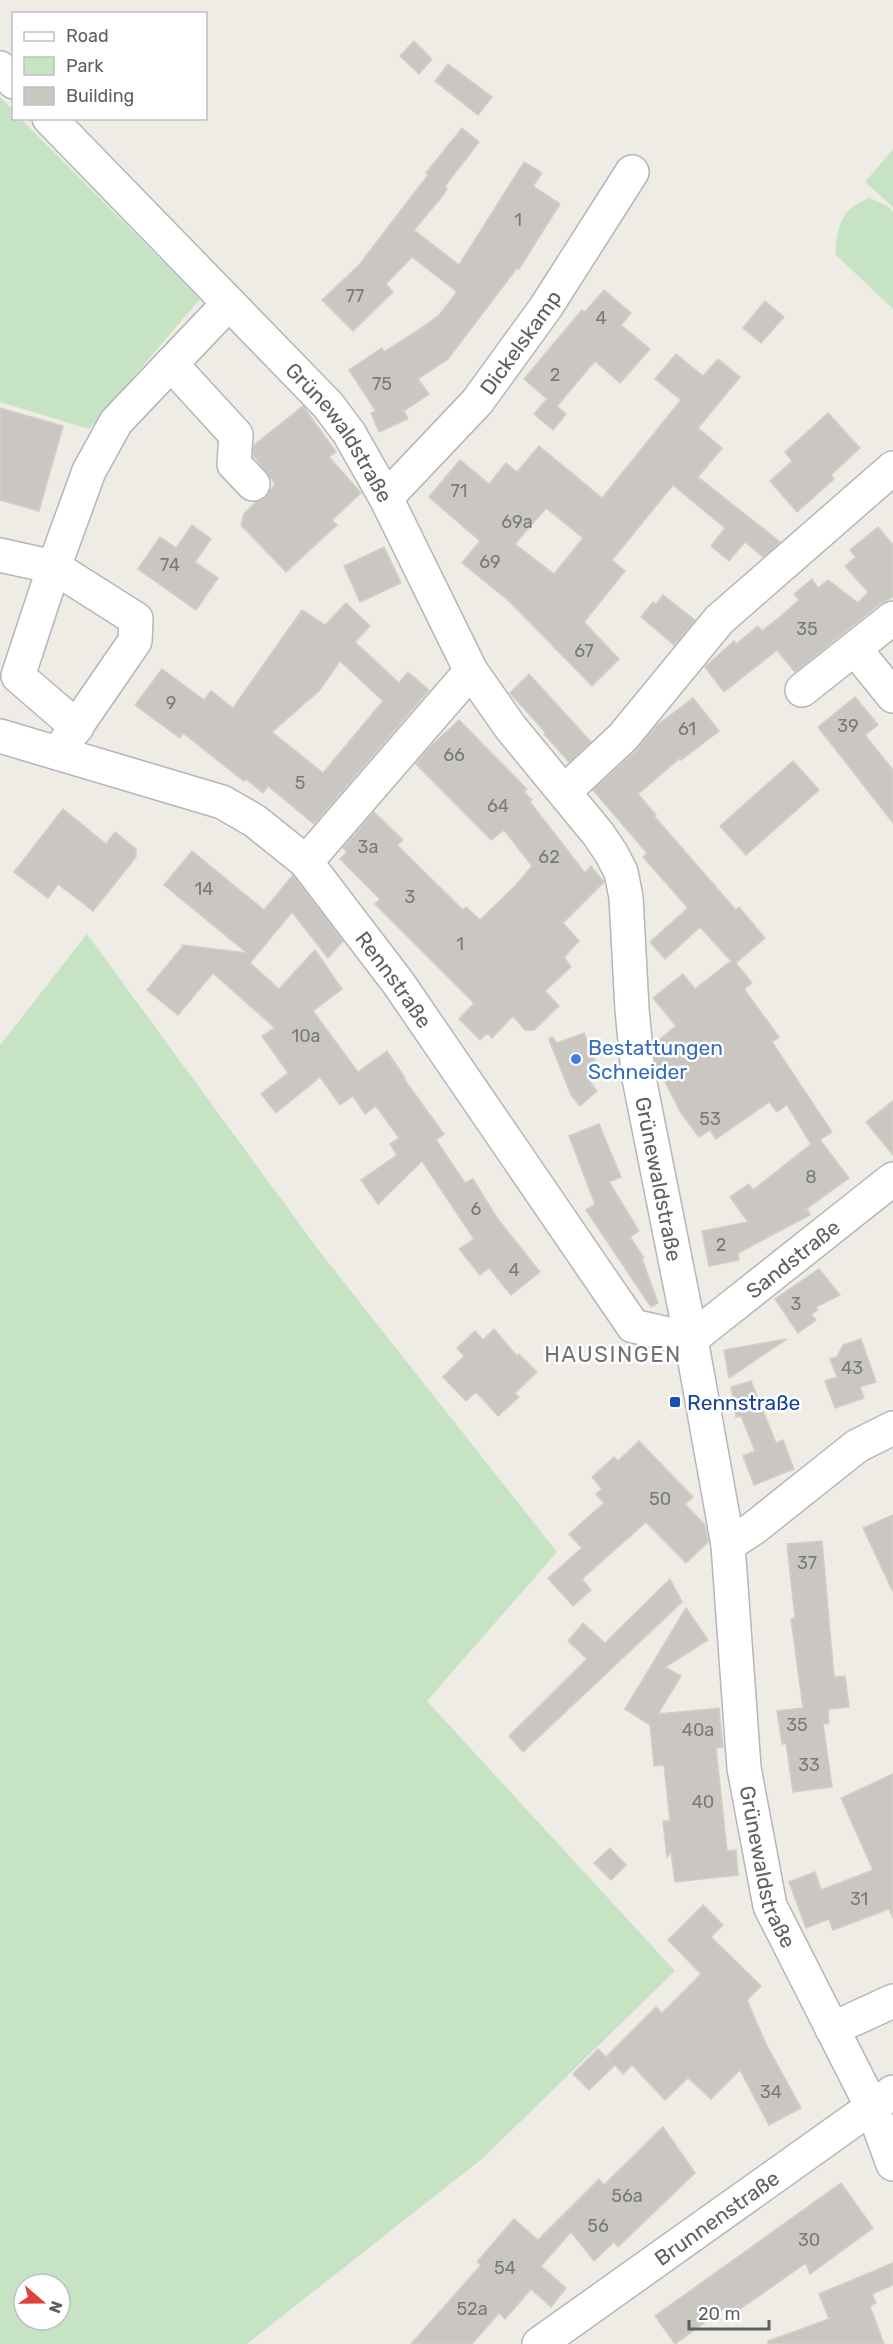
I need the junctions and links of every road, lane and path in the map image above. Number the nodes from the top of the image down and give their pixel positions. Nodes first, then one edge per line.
1 (0, 68) edge
2 (12, 80) edge
3 (51, 120) edge
4 (632, 172) dead end
5 (230, 303) junction
6 (171, 364) junction
7 (893, 468) edge
8 (253, 484) dead end
9 (386, 498) junction
10 (0, 555) edge
11 (54, 567) junction
12 (893, 618) edge
13 (855, 649) junction
14 (471, 671) junction
15 (802, 690) dead end
16 (893, 696) edge
17 (77, 727) junction
18 (0, 736) edge
19 (58, 753) junction
20 (564, 792) junction
21 (306, 862) junction
22 (893, 1179) edge
23 (691, 1339) junction
24 (893, 1428) edge
25 (728, 1545) junction
26 (893, 2001) edge
27 (832, 2029) junction
28 (882, 2100) edge
29 (893, 2164) edge
30 (539, 2344) edge

1 - 2 street
3 - 5 street, Grünewaldstraße
4 - 9 street, Dickelskamp
5 - 6 street
5 - 9 street, Grünewaldstraße
6 - 8 street
6 - 11 street
7 - 20 street
9 - 14 street, Grünewaldstraße
10 - 11 street
11 - 17 street
11 - 17 street
12 - 13 street
13 - 15 street
13 - 16 street
14 - 20 street, Grünewaldstraße
14 - 21 street
17 - 19 street
18 - 19 street, Rennstraße
19 - 21 street, Rennstraße
20 - 23 street, Grünewaldstraße
21 - 23 street, Rennstraße
22 - 23 street, Sandstraße
23 - 25 street, Grünewaldstraße
24 - 25 street
25 - 27 street, Grünewaldstraße
26 - 27 street
27 - 28 street, Grünewaldstraße
28 - 29 street, Grünewaldstraße
28 - 30 street, Brunnenstraße

